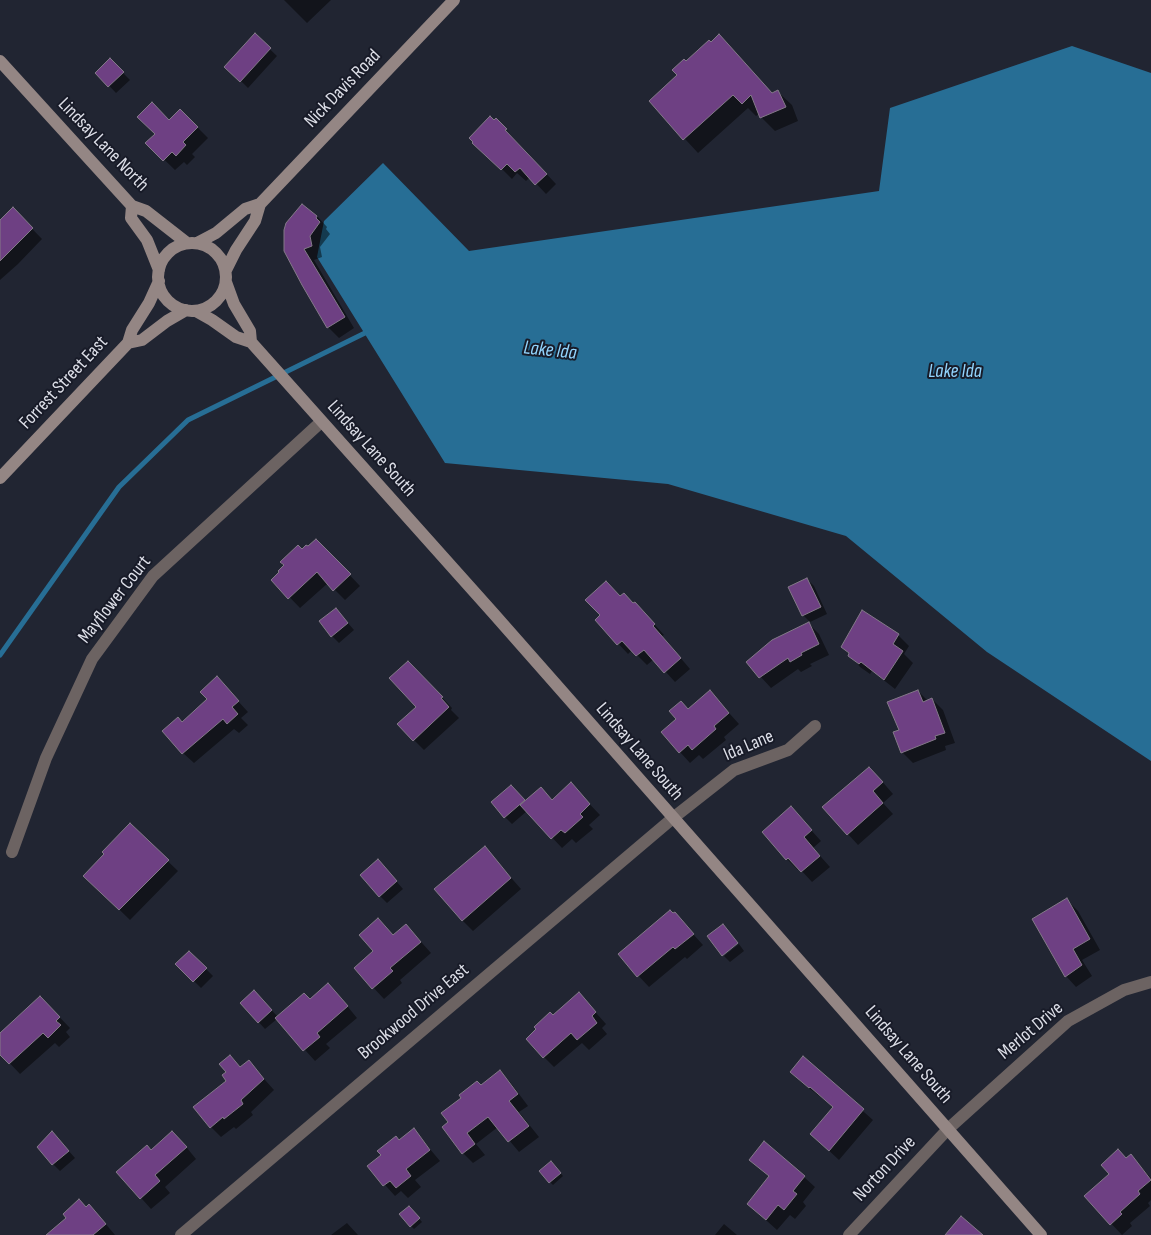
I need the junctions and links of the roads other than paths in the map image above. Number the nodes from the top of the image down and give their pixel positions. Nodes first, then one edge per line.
1 (454, 0) edge
2 (0, 61) edge
3 (260, 204) junction
4 (132, 206) junction
5 (192, 243) junction
6 (159, 276) junction
7 (226, 276) junction
8 (191, 311) junction
9 (251, 342) junction
10 (128, 343) junction
11 (321, 422) junction
12 (0, 478) edge
13 (815, 726) dead end
14 (673, 818) junction
15 (12, 852) dead end
16 (1151, 982) edge
17 (948, 1129) junction
18 (181, 1235) edge
19 (849, 1235) edge
20 (1041, 1235) edge

1 - 3 street, Nick Davis Road
2 - 4 street, Lindsay Lane North
3 - 5 street, Nick Davis Road
3 - 7 street, Nick Davis Road
4 - 5 street, Lindsay Lane North
4 - 6 street
5 - 6 street
5 - 7 street
6 - 8 street
6 - 10 street, Forrest Street East
7 - 8 street
7 - 9 street
8 - 9 street, Lindsay Lane South
8 - 10 street
9 - 11 street, Lindsay Lane South
10 - 12 street, Forrest Street East
11 - 14 street, Lindsay Lane South
11 - 15 street, Mayflower Court
13 - 14 street, Ida Lane
14 - 17 street, Lindsay Lane South
14 - 18 street, Brookwood Drive East
16 - 17 street, Merlot Drive
17 - 19 street, Norton Drive
17 - 20 street, Lindsay Lane South

